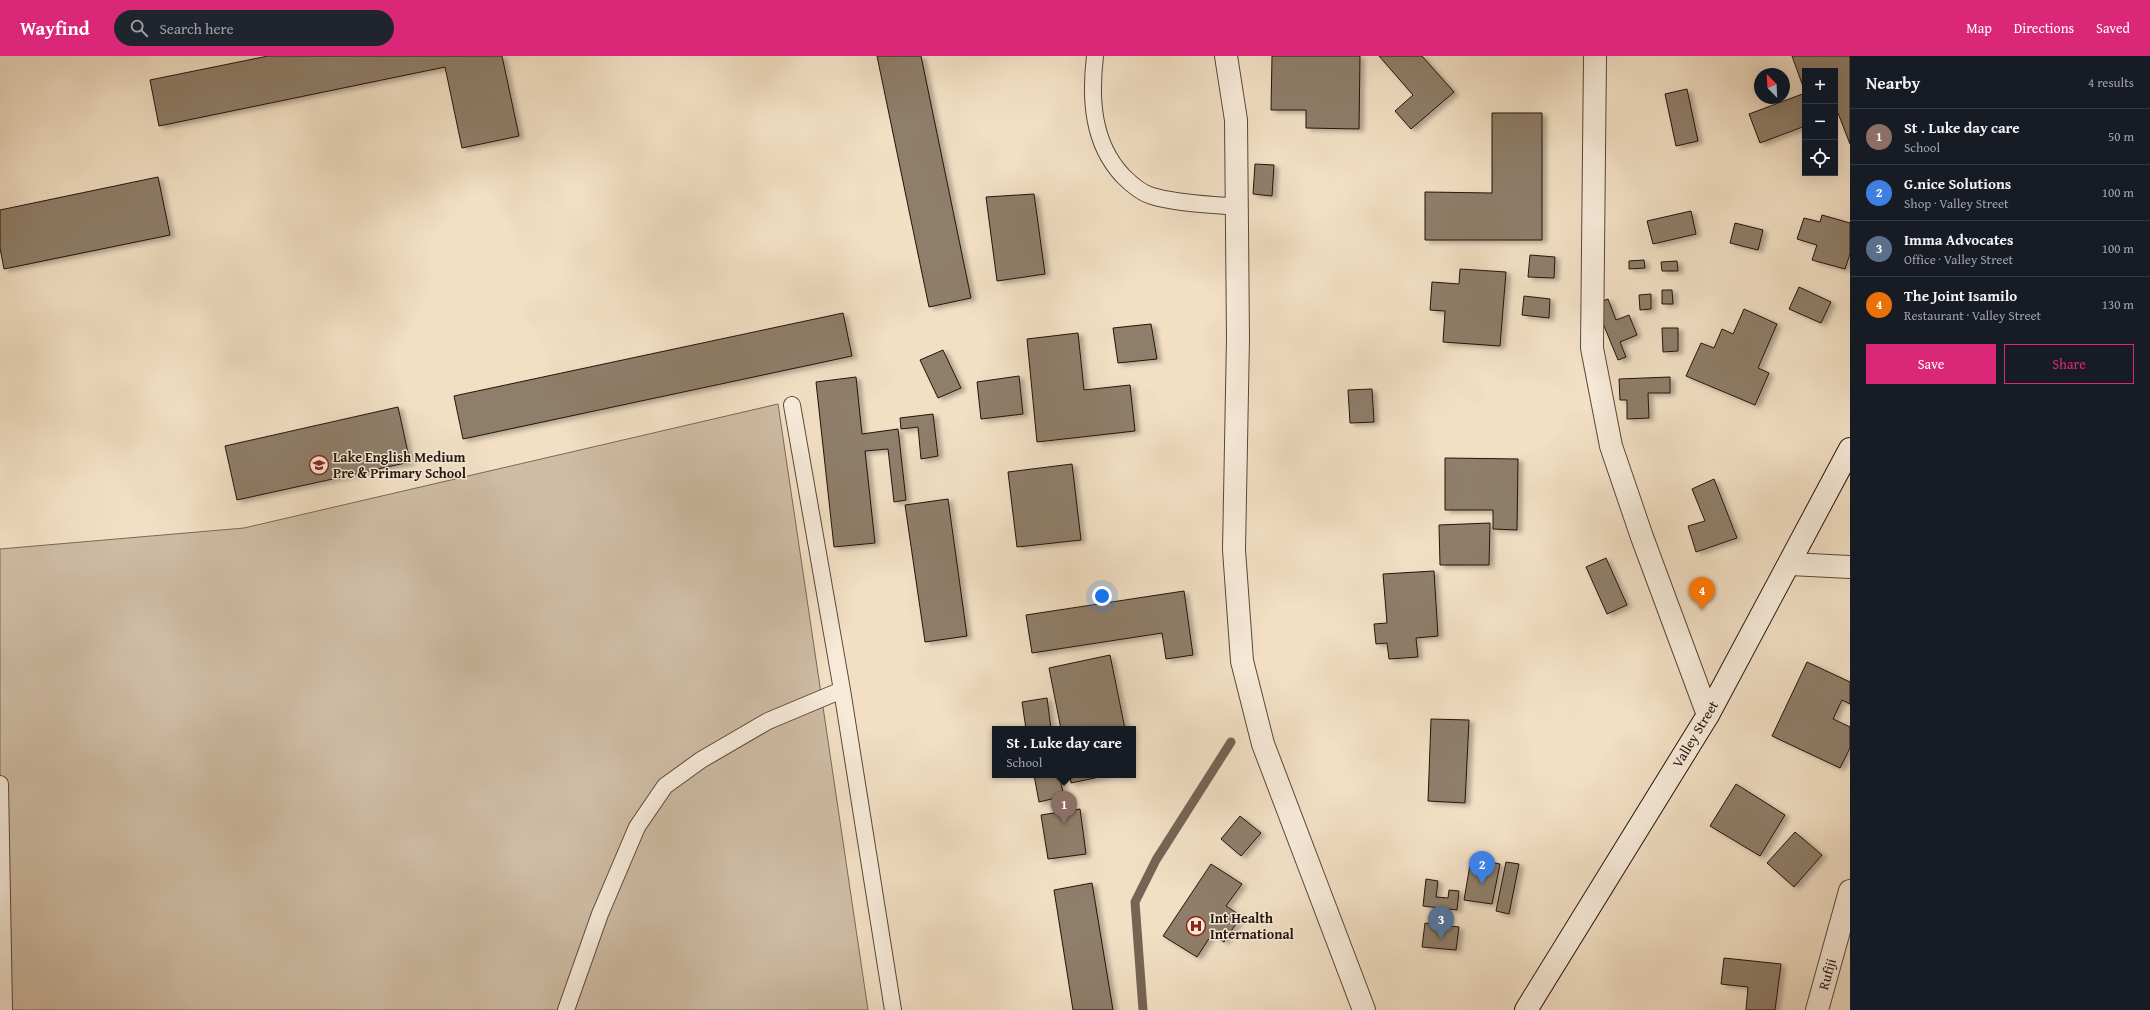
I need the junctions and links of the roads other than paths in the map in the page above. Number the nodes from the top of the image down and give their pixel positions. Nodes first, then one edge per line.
1 (1095, 56) edge
2 (1226, 56) edge
3 (1595, 56) edge
4 (1237, 207) junction
5 (792, 405) dead end
6 (1850, 449) edge
7 (1790, 564) junction
8 (1850, 567) edge
9 (842, 690) junction
10 (1708, 715) junction
11 (0, 784) edge
12 (1850, 891) edge
13 (4, 1010) edge
14 (566, 1010) edge
15 (893, 1010) edge
16 (1364, 1010) edge
17 (1526, 1010) edge
18 (1817, 1010) edge

1 - 4 lane
2 - 4 street
3 - 10 street
4 - 16 street
5 - 9 lane
6 - 7 street, Valley Street
7 - 8 street
7 - 10 street, Valley Street
9 - 14 lane
9 - 15 lane
10 - 17 street, Valley Street
11 - 13 lane
12 - 18 street, Rufiji

